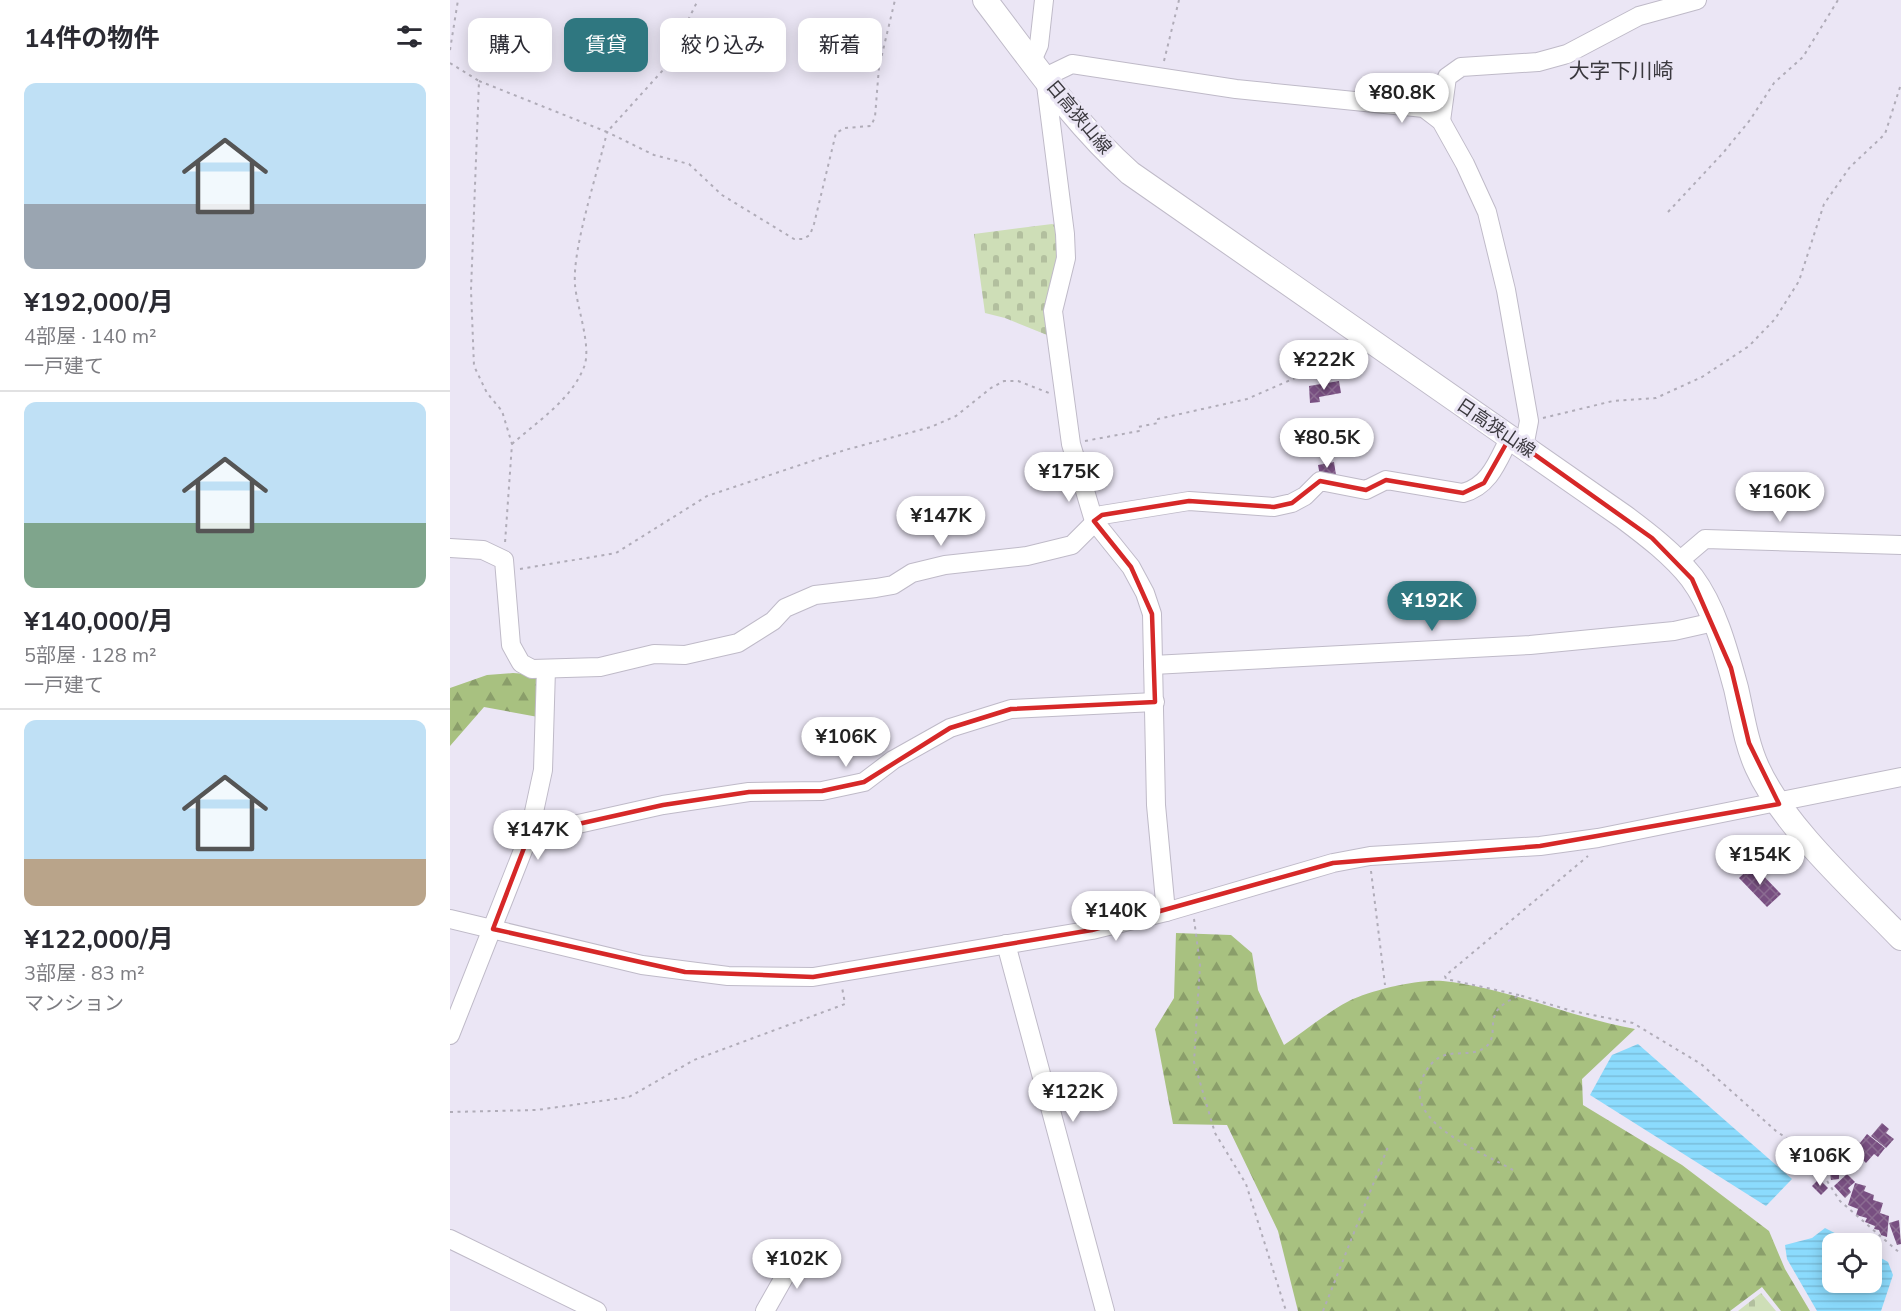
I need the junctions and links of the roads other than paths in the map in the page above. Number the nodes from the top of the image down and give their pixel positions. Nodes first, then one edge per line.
1 (986, 0) edge
2 (1044, 0) edge
3 (1697, 0) edge
4 (1039, 69) junction
5 (1441, 121) junction
6 (1517, 442) junction
7 (1094, 521) junction
8 (1901, 545) edge
9 (450, 548) edge
10 (1678, 562) junction
11 (1714, 622) junction
12 (1153, 665) junction
13 (546, 669) junction
14 (1155, 702) junction
15 (1901, 777) edge
16 (1779, 804) junction
17 (529, 835) junction
18 (1166, 912) junction
19 (450, 919) edge
20 (493, 929) junction
21 (1901, 938) edge
22 (1006, 944) junction
23 (450, 1035) edge
24 (450, 1239) edge
25 (799, 1251) dead end
26 (597, 1311) edge
27 (765, 1311) edge
28 (1105, 1311) edge

1 - 4 main road, 日高狭山線
2 - 4 street
3 - 5 street
4 - 5 street
4 - 6 main road, 日高狭山線
4 - 7 street
5 - 6 street
6 - 7 street
6 - 10 main road, 日高狭山線
7 - 12 street
7 - 13 street
8 - 10 street
9 - 13 street
10 - 11 main road, 日高狭山線
11 - 12 street
11 - 16 main road, 日高狭山線
12 - 14 street
13 - 17 street
14 - 17 street
14 - 18 street
15 - 16 street
16 - 18 street
16 - 21 main road, 日高狭山線
17 - 20 street
18 - 22 street
19 - 20 street
20 - 22 street
20 - 23 street
22 - 28 street
24 - 26 street
25 - 27 street

